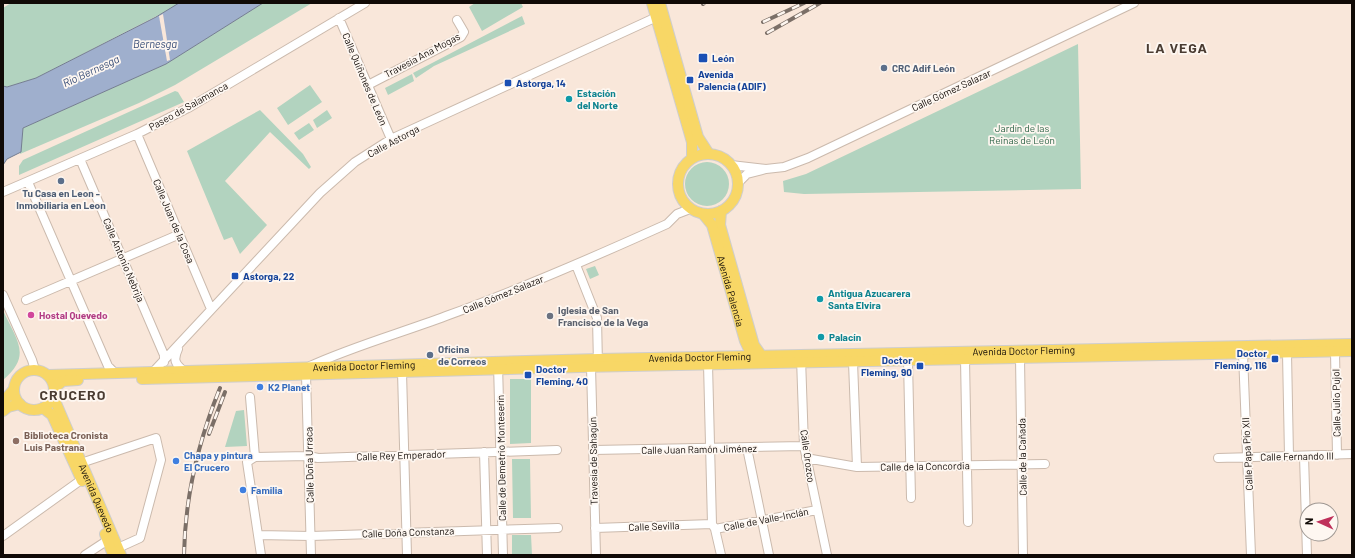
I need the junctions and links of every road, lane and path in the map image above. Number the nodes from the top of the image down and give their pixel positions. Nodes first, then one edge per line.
1 (365, 3) edge
2 (652, 3) edge
3 (660, 3) edge
4 (1134, 3) edge
5 (660, 16) junction
6 (339, 18) junction
7 (457, 20) dead end
8 (368, 85) junction
9 (137, 134) junction
10 (391, 139) junction
11 (709, 154) junction
12 (692, 158) junction
13 (80, 159) junction
14 (731, 165) junction
15 (766, 169) junction
16 (28, 182) junction
17 (738, 182) junction
18 (3, 192) edge
19 (690, 209) junction
20 (721, 211) junction
21 (703, 214) junction
22 (180, 234) junction
23 (124, 257) junction
24 (576, 265) junction
25 (71, 282) junction
26 (3, 295) edge
27 (26, 300) dead end
28 (211, 308) junction
29 (183, 340) junction
30 (744, 341) junction
31 (1352, 344) edge
32 (1352, 351) edge
33 (1335, 352) junction
34 (1287, 353) junction
35 (1243, 354) junction
36 (736, 356) junction
37 (752, 356) junction
38 (1020, 358) junction
39 (801, 359) junction
40 (965, 359) junction
41 (764, 360) junction
42 (908, 360) junction
43 (164, 362) junction
44 (853, 362) junction
45 (596, 364) junction
46 (708, 364) junction
47 (498, 366) junction
48 (35, 370) junction
49 (184, 371) junction
50 (308, 371) junction
51 (153, 372) junction
52 (402, 372) junction
53 (115, 373) junction
54 (48, 375) junction
55 (14, 389) junction
56 (54, 392) junction
57 (250, 397) dead end
58 (3, 402) edge
59 (20, 404) junction
60 (43, 408) junction
61 (3, 411) edge
62 (804, 446) junction
63 (747, 448) junction
64 (710, 449) junction
65 (557, 450) dead end
66 (593, 450) junction
67 (484, 452) junction
68 (501, 452) junction
69 (405, 454) junction
70 (1352, 454) edge
71 (1337, 455) junction
72 (309, 456) junction
73 (1289, 456) junction
74 (1304, 456) junction
75 (255, 457) junction
76 (1248, 457) junction
77 (806, 458) junction
78 (1218, 458) dead end
79 (81, 463) junction
80 (1022, 464) junction
81 (1046, 464) dead end
82 (967, 465) junction
83 (856, 467) junction
84 (911, 467) junction
85 (81, 480) junction
86 (911, 498) dead end
87 (817, 510) junction
88 (762, 520) junction
89 (968, 522) dead end
90 (714, 526) junction
91 (558, 528) dead end
92 (595, 528) junction
93 (486, 530) junction
94 (502, 530) junction
95 (407, 533) junction
96 (258, 535) junction
97 (3, 536) edge
98 (311, 536) junction
99 (110, 539) junction
100 (118, 553) edge
101 (85, 555) edge
102 (261, 555) edge
103 (311, 555) edge
104 (407, 555) edge
105 (487, 555) edge
106 (503, 555) edge
107 (596, 555) edge
108 (721, 555) edge
109 (769, 555) edge
110 (827, 555) edge
111 (1023, 555) edge
112 (1251, 555) edge
113 (1307, 555) edge

1 - 6 street, Paseo de Salamanca
2 - 5 main road
3 - 5 main road
4 - 15 street, Calle Gómez Salazar
5 - 10 street, Calle Astorga
5 - 11 main road
5 - 12 main road
6 - 8 street, Calle Quiñones de León
6 - 9 street, Paseo de Salamanca
7 - 8 street, Travesía Ana Mogas
8 - 10 street, Calle Quiñones de León
9 - 13 street, Paseo de Salamanca
9 - 22 street, Calle Juan de la Cosa
10 - 28 street, Calle Astorga
11 - 12 main road
11 - 14 main road
12 - 19 main road
13 - 16 street, Paseo de Salamanca
13 - 23 street, Calle Antonio Nebrija
14 - 15 street, Calle Gómez Salazar
14 - 17 main road
15 - 17 street, Calle Gómez Salazar
16 - 18 street, Paseo de Salamanca
16 - 25 street
17 - 20 main road
19 - 21 main road
19 - 24 street, Calle Gómez Salazar
20 - 21 main road
20 - 41 main road, Avenida Palencia
21 - 30 main road, Avenida Palencia
22 - 23 street
22 - 28 street, Calle Juan de la Cosa
23 - 25 street
23 - 43 street, Calle Antonio Nebrija
24 - 45 street, Travesía de Sahagún
24 - 50 street, Calle Gómez Salazar
25 - 27 street
25 - 53 street
26 - 48 street
28 - 29 street, Calle Astorga
29 - 43 street, Calle Astorga
29 - 49 street, Calle Astorga
30 - 36 main road
30 - 37 main road, Avenida Palencia
31 - 39 main road, Avenida Doctor Fleming
32 - 33 main road, Avenida Doctor Fleming
33 - 34 main road, Avenida Doctor Fleming
33 - 71 street, Calle Julio Pujol
34 - 35 main road, Avenida Doctor Fleming
34 - 73 street
35 - 38 main road, Avenida Doctor Fleming
35 - 76 street, Calle Papa Pío XII
36 - 37 main road, Avenida Doctor Fleming
36 - 45 main road, Avenida Doctor Fleming
37 - 41 main road, Avenida Doctor Fleming
38 - 40 main road, Avenida Doctor Fleming
38 - 80 street, Calle de la Cañada
39 - 41 main road, Avenida Doctor Fleming
39 - 44 main road, Avenida Doctor Fleming
39 - 62 street, Calle Orozco
40 - 42 main road, Avenida Doctor Fleming
40 - 82 street
41 - 46 main road, Avenida Doctor Fleming
42 - 44 main road, Avenida Doctor Fleming
42 - 84 street
43 - 51 street, Calle Astorga
44 - 83 street
45 - 46 main road, Avenida Doctor Fleming
45 - 47 main road, Avenida Doctor Fleming
45 - 66 street, Travesía de Sahagún
46 - 64 street
47 - 50 main road, Avenida Doctor Fleming
47 - 52 main road, Avenida Doctor Fleming
47 - 68 street, Calle de Demetrio Monteserín
48 - 54 main road
48 - 55 main road
49 - 50 main road, Avenida Doctor Fleming
49 - 51 main road, Avenida Doctor Fleming
50 - 52 main road, Avenida Doctor Fleming
50 - 56 main road, Avenida Doctor Fleming
50 - 72 street, Calle Doña Urraca
51 - 53 main road, Avenida Doctor Fleming
52 - 69 street
53 - 54 main road, Avenida Doctor Fleming
54 - 56 main road
55 - 58 main road
55 - 59 main road
56 - 60 main road
56 - 79 main road, Avenida Quevedo
57 - 75 street
59 - 60 main road
59 - 61 main road
60 - 85 main road, Avenida Quevedo
62 - 63 street, Calle Juan Ramón Jiménez
62 - 77 street, Calle Orozco
63 - 64 street, Calle Juan Ramón Jiménez
63 - 88 street
64 - 66 street, Calle Juan Ramón Jiménez
64 - 90 street
65 - 68 street, Calle Rey Emperador
66 - 92 street, Travesía de Sahagún
67 - 68 street, Calle Rey Emperador
67 - 69 street, Calle Rey Emperador
67 - 93 street, Calle de Demetrio Monteserín
68 - 94 street, Calle de Demetrio Monteserín
69 - 72 street, Calle Rey Emperador
69 - 95 street
70 - 71 street, Calle Fernando III
71 - 74 street, Calle Fernando III
72 - 75 street, Calle Rey Emperador
72 - 98 street, Calle Doña Urraca
73 - 74 street, Calle Fernando III
73 - 76 street, Calle Fernando III
74 - 113 street
75 - 96 street
76 - 78 street, Calle Fernando III
76 - 112 street, Calle Papa Pío XII
77 - 83 street, Calle de la Concordia
77 - 87 street, Calle Orozco
79 - 99 main road, Avenida Quevedo
79 - 100 street
80 - 81 street, Calle de la Concordia
80 - 82 street, Calle de la Concordia
80 - 111 street, Calle de la Cañada
82 - 84 street, Calle de la Concordia
82 - 89 street
83 - 84 street, Calle de la Concordia
84 - 86 street
85 - 97 street
85 - 99 main road, Avenida Quevedo
87 - 88 street, Calle de Valle-Inclán
87 - 110 street, Calle Orozco
88 - 90 street, Calle de Valle-Inclán
88 - 109 street
90 - 92 street, Calle Sevilla
90 - 108 street
91 - 94 street, Calle Doña Constanza
92 - 107 street, Travesía de Sahagún
93 - 94 street, Calle Doña Constanza
93 - 95 street, Calle Doña Constanza
93 - 105 street, Calle de Demetrio Monteserín
94 - 106 street, Calle de Demetrio Monteserín
95 - 98 street, Calle Doña Constanza
95 - 104 street
96 - 98 street, Calle Doña Constanza
96 - 102 street
98 - 103 street, Calle Doña Urraca
99 - 100 main road, Avenida Quevedo
99 - 101 street

